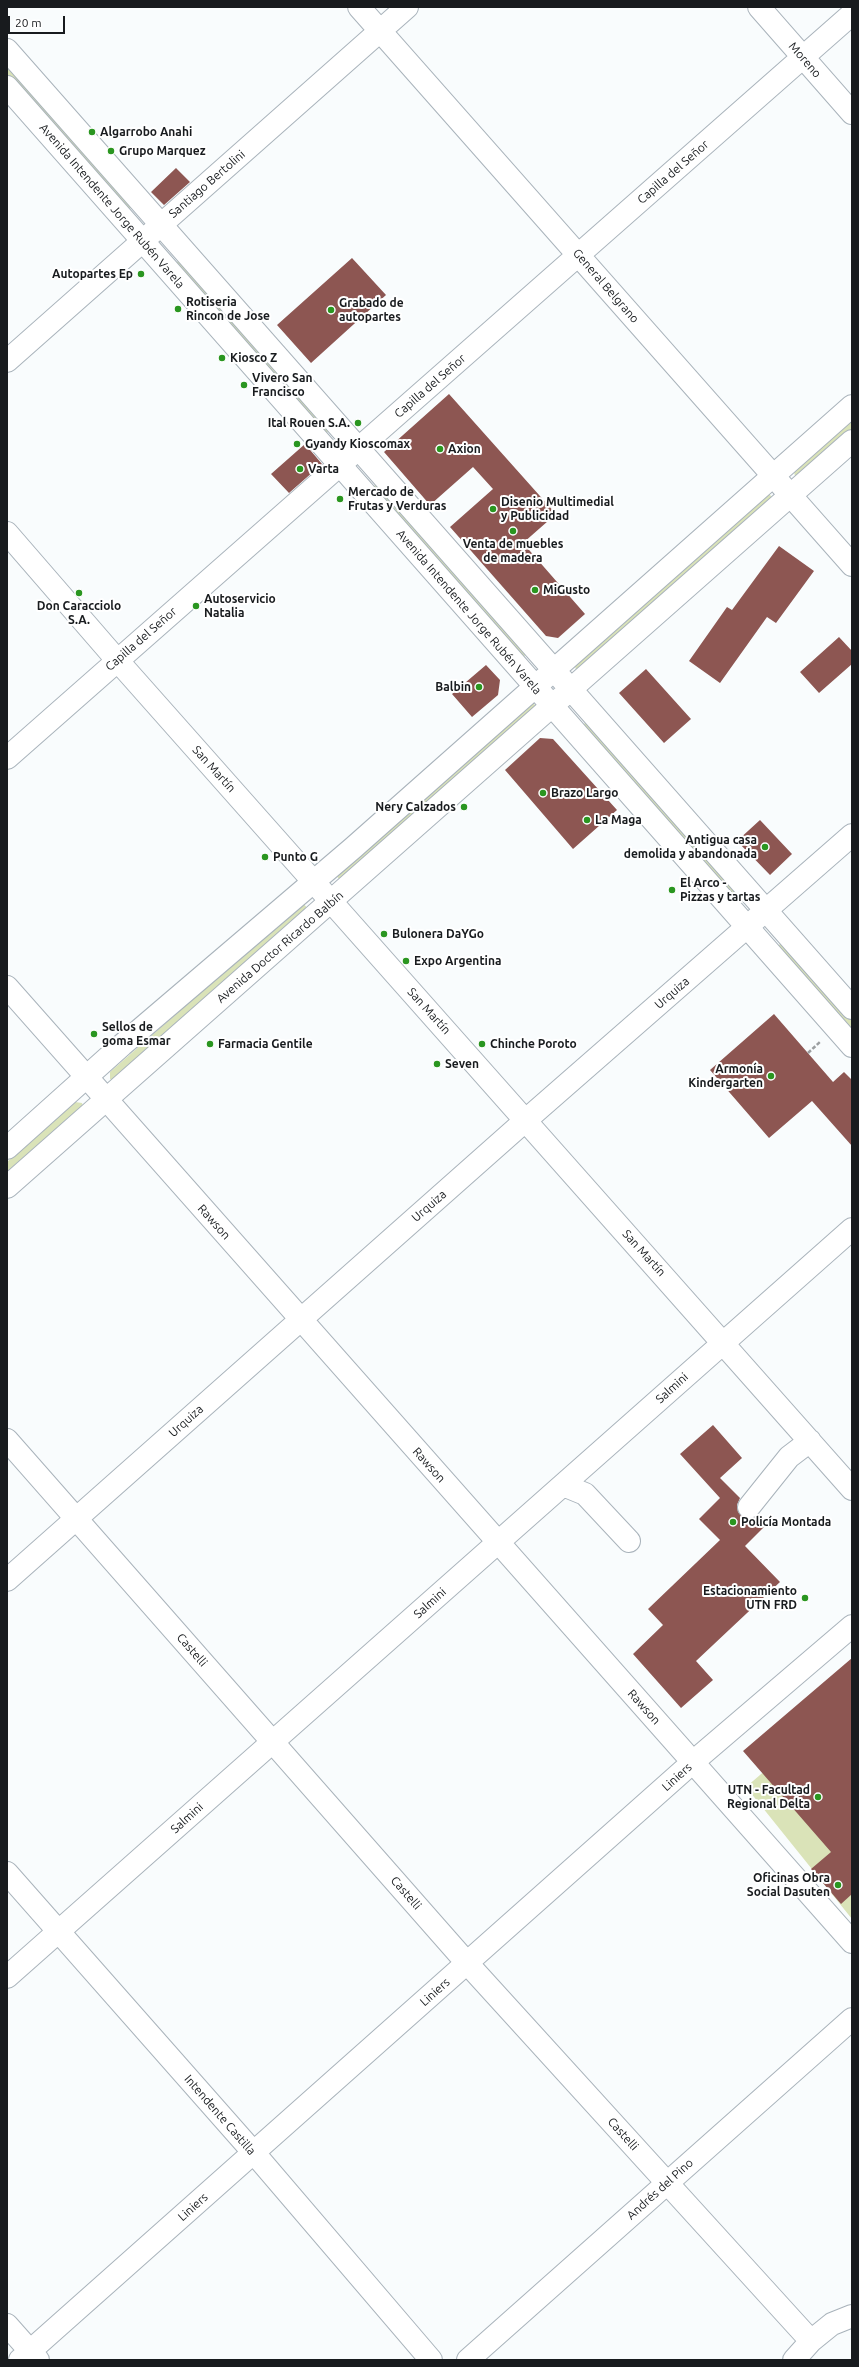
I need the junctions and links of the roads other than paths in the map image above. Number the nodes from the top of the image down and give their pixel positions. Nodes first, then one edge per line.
1 (360, 7) edge
2 (407, 7) edge
3 (759, 7) edge
4 (852, 14) edge
5 (380, 30) junction
6 (7, 50) edge
7 (803, 57) junction
8 (7, 87) edge
9 (852, 113) edge
10 (161, 224) junction
11 (143, 240) junction
12 (579, 255) junction
13 (7, 361) edge
14 (852, 406) edge
15 (852, 441) edge
16 (358, 450) junction
17 (340, 466) junction
18 (774, 476) junction
19 (791, 496) junction
20 (7, 533) edge
21 (852, 565) edge
22 (117, 660) junction
23 (554, 670) junction
24 (536, 687) junction
25 (571, 690) junction
26 (552, 707) junction
27 (7, 758) edge
28 (852, 835) edge
29 (314, 881) junction
30 (332, 900) junction
31 (766, 912) junction
32 (748, 928) junction
33 (7, 987) edge
34 (852, 1008) edge
35 (852, 1046) edge
36 (86, 1077) junction
37 (106, 1100) junction
38 (526, 1120) junction
39 (7, 1148) edge
40 (7, 1187) edge
41 (852, 1229) edge
42 (301, 1320) junction
43 (724, 1342) junction
44 (7, 1440) edge
45 (810, 1441) junction
46 (563, 1485) junction
47 (852, 1489) edge
48 (749, 1508) dead end
49 (76, 1518) junction
50 (628, 1541) dead end
51 (498, 1542) junction
52 (7, 1580) edge
53 (852, 1626) edge
54 (273, 1742) junction
55 (693, 1762) junction
56 (7, 1873) edge
57 (59, 1932) junction
58 (852, 1942) edge
59 (467, 1963) junction
60 (7, 1977) edge
61 (852, 2020) edge
62 (254, 2153) junction
63 (668, 2182) junction
64 (852, 2316) edge
65 (7, 2325) edge
66 (811, 2341) junction
67 (29, 2357) edge
68 (430, 2360) edge
69 (468, 2360) edge
70 (794, 2360) edge

1 - 5 street, General Belgrano
2 - 5 street, Santiago Bertolini
3 - 7 street, Moreno
4 - 7 street, Capilla del Señor
5 - 10 street, Santiago Bertolini
5 - 12 street, General Belgrano
6 - 10 street, Avenida Intendente Jorge Rubén Varela
7 - 9 street, Moreno
7 - 12 street, Capilla del Señor
8 - 11 street, Avenida Intendente Jorge Rubén Varela
10 - 11 street, Santiago Bertolini
10 - 16 street, Avenida Intendente Jorge Rubén Varela
11 - 13 street, Santiago Bertolini
11 - 17 street, Avenida Intendente Jorge Rubén Varela
12 - 16 street, Capilla del Señor
12 - 18 street, General Belgrano
14 - 18 street
15 - 19 street, Avenida Doctor Ricardo Balbín
16 - 17 street, Capilla del Señor
16 - 23 street, Avenida Intendente Jorge Rubén Varela
17 - 22 street, Capilla del Señor
17 - 24 street, Avenida Intendente Jorge Rubén Varela
18 - 19 street, General Belgrano
18 - 23 street
19 - 21 street, General Belgrano
19 - 25 street, Avenida Doctor Ricardo Balbín
20 - 22 street, San Martín
22 - 27 street, Capilla del Señor
22 - 29 street, San Martín
23 - 24 street
23 - 25 street, Avenida Intendente Jorge Rubén Varela
24 - 26 street, Avenida Intendente Jorge Rubén Varela
24 - 29 street
25 - 26 street, Avenida Doctor Ricardo Balbín
25 - 31 street, Avenida Intendente Jorge Rubén Varela
26 - 30 street, Avenida Doctor Ricardo Balbín
26 - 32 street, Avenida Intendente Jorge Rubén Varela
28 - 31 street, Urquiza
29 - 30 street, San Martín
29 - 36 street
30 - 37 street, Avenida Doctor Ricardo Balbín
30 - 38 street, San Martín
31 - 32 street, Urquiza
31 - 34 street, Avenida Intendente Jorge Rubén Varela
32 - 35 street, Avenida Intendente Jorge Rubén Varela
32 - 38 street, Urquiza
33 - 36 street, Rawson
36 - 37 street, Rawson
36 - 39 street
37 - 40 street, Avenida Doctor Ricardo Balbín
37 - 42 street, Rawson
38 - 42 street, Urquiza
38 - 43 street, San Martín
41 - 43 street, Salmini
42 - 49 street, Urquiza
42 - 51 street, Rawson
43 - 45 street, San Martín
43 - 46 street, Salmini
44 - 49 street, Castelli
45 - 47 street, San Martín
45 - 48 street
46 - 50 street
46 - 51 street, Salmini
49 - 52 street, Urquiza
49 - 54 street, Castelli
51 - 54 street, Salmini
51 - 55 street, Rawson
53 - 55 street, Liniers
54 - 57 street, Salmini
54 - 59 street, Castelli
55 - 58 street, Rawson
55 - 59 street, Liniers
56 - 57 street, Intendente Castilla
57 - 60 street, Salmini
57 - 62 street, Intendente Castilla
59 - 62 street, Liniers
59 - 63 street, Castelli
61 - 63 street, Andrés del Pino
62 - 67 street, Liniers
62 - 68 street, Intendente Castilla
63 - 66 street, Castelli
63 - 69 street, Andrés del Pino
64 - 66 street
65 - 67 street
66 - 70 street

